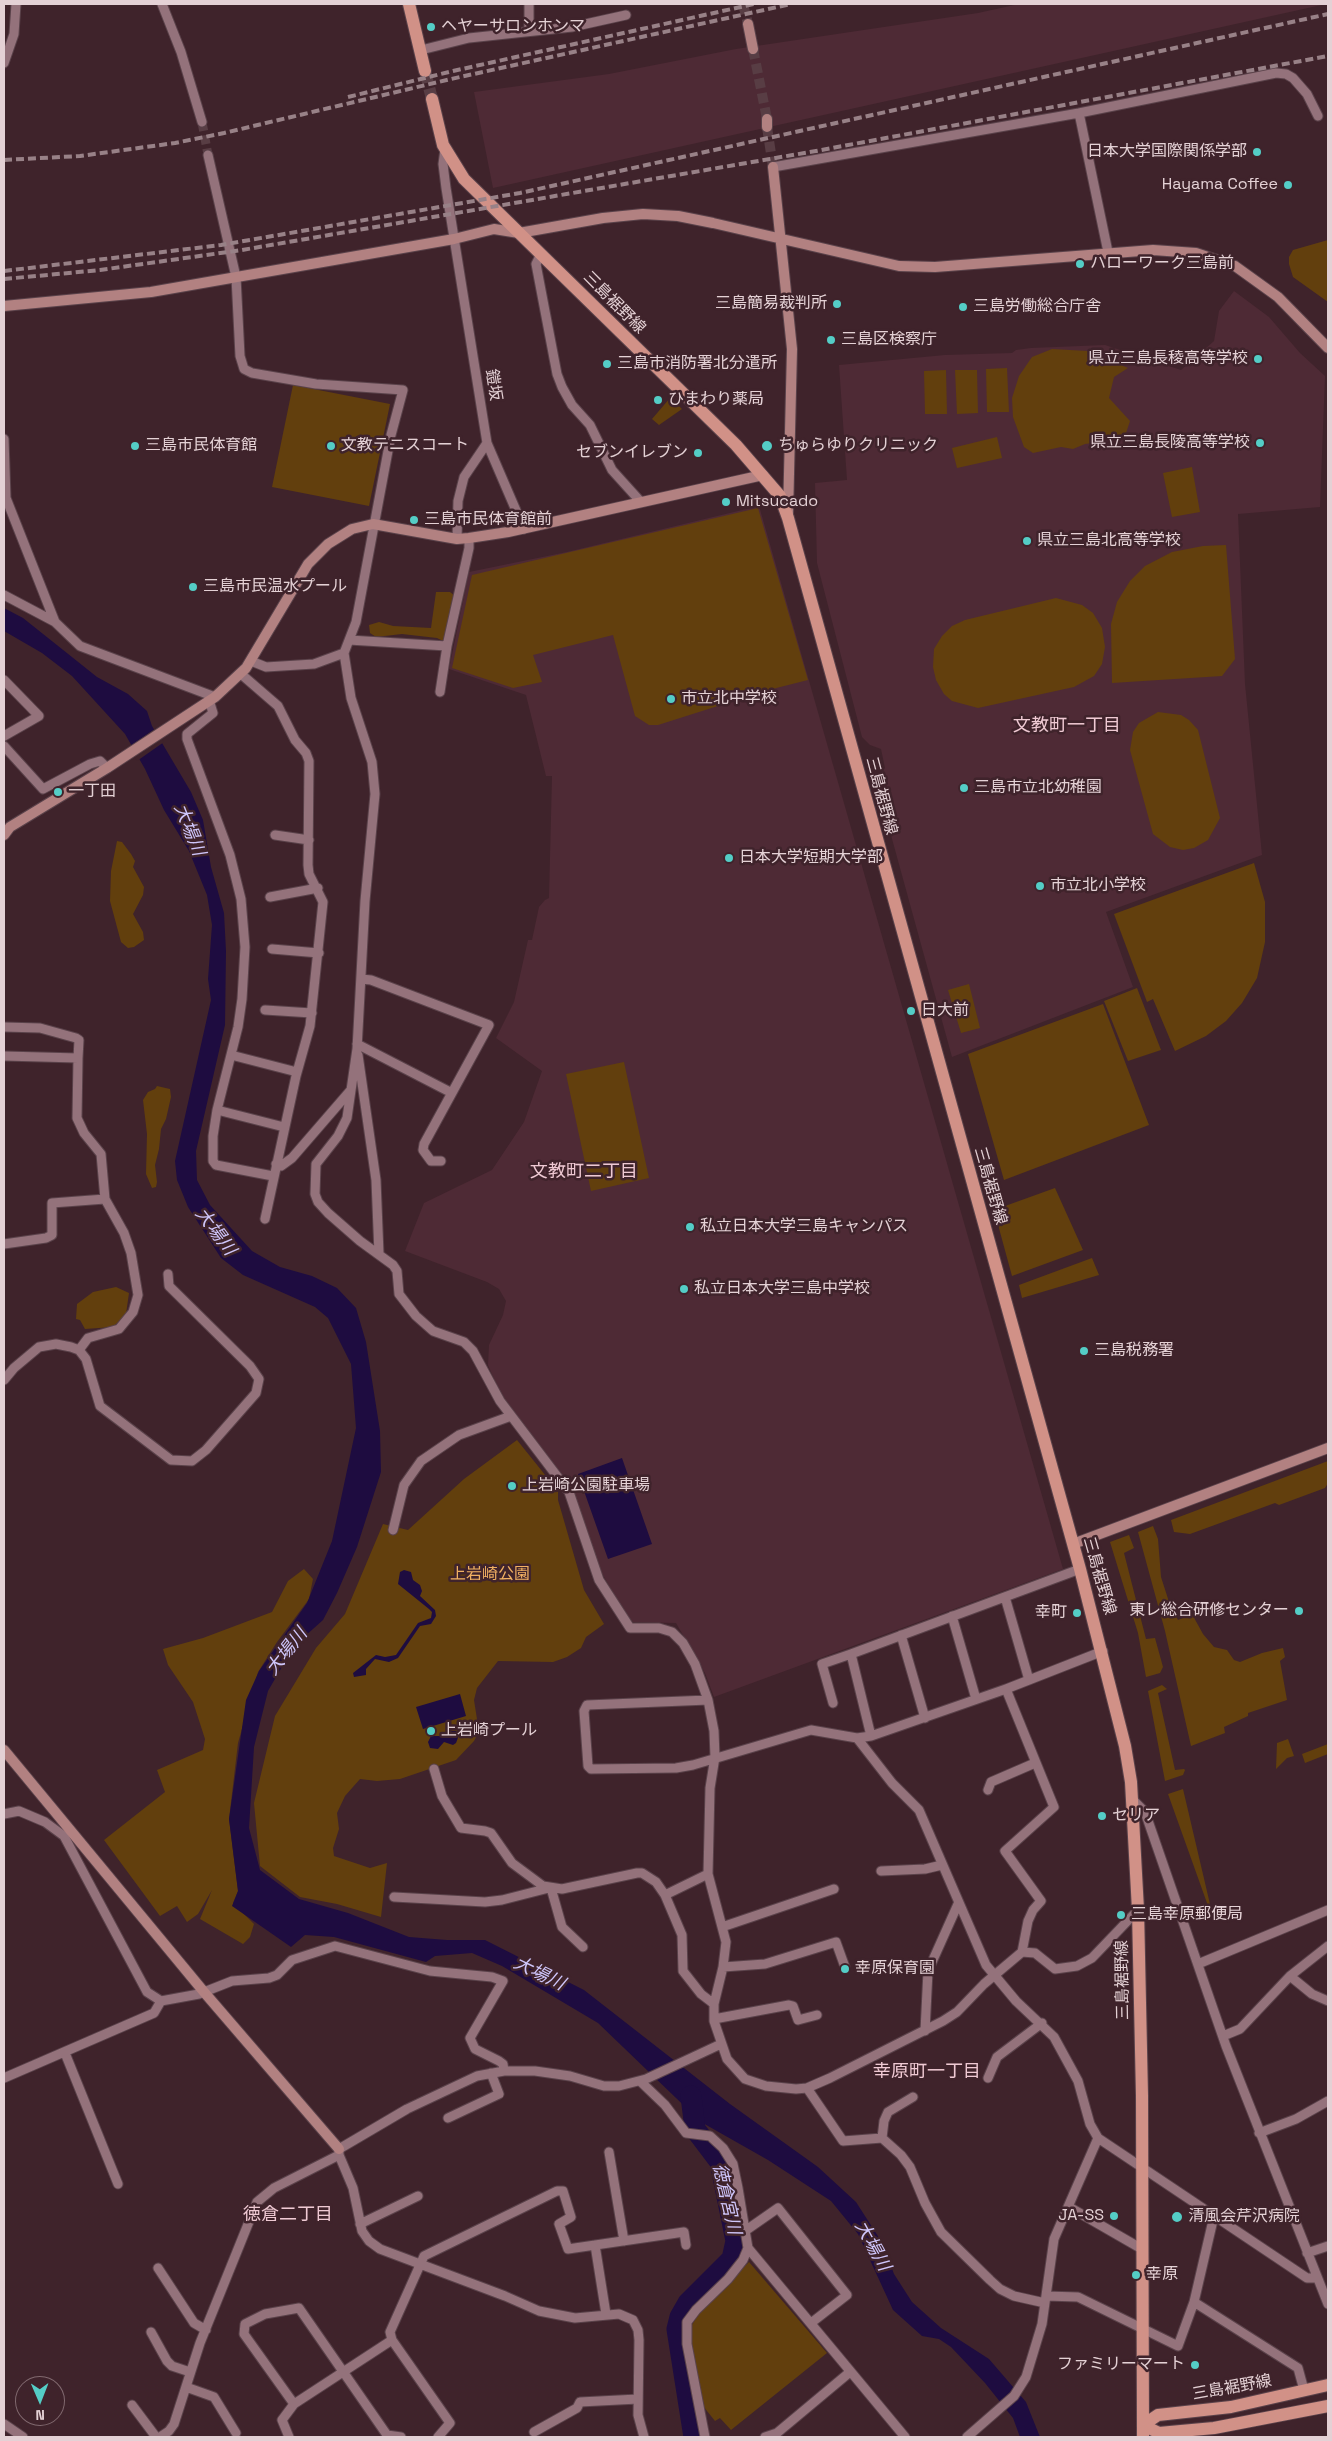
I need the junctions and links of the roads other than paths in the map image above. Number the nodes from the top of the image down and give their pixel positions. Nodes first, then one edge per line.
1 (16, 4) edge
2 (162, 4) edge
3 (409, 4) edge
4 (529, 4) edge
5 (626, 14) dead end
6 (748, 24) tunnel mouth
7 (529, 30) junction
8 (753, 48) tunnel mouth
9 (421, 50) junction
10 (4, 63) edge
11 (425, 71) tunnel mouth
12 (432, 99) tunnel mouth
13 (1079, 113) junction
14 (1318, 116) dead end
15 (202, 122) tunnel mouth
16 (445, 149) junction
17 (208, 155) tunnel mouth
18 (773, 167) joint
19 (519, 233) junction
20 (454, 239) junction
21 (781, 239) junction
22 (1108, 252) junction
23 (541, 254) junction
24 (236, 277) junction
25 (4, 306) edge
26 (1328, 348) edge
27 (4, 439) edge
28 (487, 443) junction
29 (763, 475) junction
30 (640, 501) junction
31 (788, 518) junction
32 (374, 524) junction
33 (524, 529) junction
34 (457, 538) junction
35 (469, 538) junction
36 (4, 594) edge
37 (55, 622) junction
38 (349, 640) junction
39 (447, 646) junction
40 (344, 653) junction
41 (251, 661) junction
42 (241, 674) junction
43 (4, 680) edge
44 (440, 692) dead end
45 (212, 698) junction
46 (4, 736) edge
47 (4, 746) edge
48 (108, 768) junction
49 (6, 829) edge
50 (275, 835) dead end
51 (309, 840) junction
52 (318, 888) junction
53 (270, 897) dead end
54 (272, 948) dead end
55 (319, 953) junction
56 (361, 979) junction
57 (265, 1010) dead end
58 (312, 1013) junction
59 (4, 1027) edge
60 (357, 1047) junction
61 (230, 1055) junction
62 (4, 1056) edge
63 (78, 1058) junction
64 (297, 1072) junction
65 (350, 1090) junction
66 (452, 1093) junction
67 (217, 1110) junction
68 (284, 1127) junction
69 (441, 1161) dead end
70 (276, 1164) junction
71 (273, 1176) junction
72 (105, 1199) junction
73 (265, 1219) dead end
74 (4, 1244) edge
75 (379, 1254) junction
76 (168, 1274) dead end
77 (79, 1350) junction
78 (4, 1380) edge
79 (511, 1416) junction
80 (1328, 1448) edge
81 (394, 1530) dead end
82 (1073, 1544) junction
83 (1080, 1569) junction
84 (1005, 1597) junction
85 (952, 1616) junction
86 (902, 1635) junction
87 (1103, 1651) junction
88 (851, 1654) junction
89 (1029, 1680) junction
90 (1006, 1689) junction
91 (976, 1699) junction
92 (708, 1700) junction
93 (833, 1702) dead end
94 (924, 1718) junction
95 (871, 1736) junction
96 (858, 1738) junction
97 (4, 1750) edge
98 (715, 1757) junction
99 (1035, 1763) junction
100 (434, 1769) dead end
101 (988, 1790) dead end
102 (1133, 1800) junction
103 (4, 1814) edge
104 (942, 1865) junction
105 (881, 1871) dead end
106 (708, 1874) junction
107 (550, 1888) junction
108 (834, 1889) dead end
109 (665, 1895) junction
110 (394, 1897) dead end
111 (958, 1904) junction
112 (1138, 1910) junction
113 (1328, 1910) edge
114 (722, 1927) junction
115 (1328, 1946) edge
116 (583, 1947) dead end
117 (1022, 1952) junction
118 (1198, 1964) junction
119 (845, 1967) dead end
120 (723, 1968) junction
121 (993, 1976) junction
122 (1290, 1976) junction
123 (204, 1992) junction
124 (161, 2001) junction
125 (1328, 2001) edge
126 (714, 2004) junction
127 (817, 2015) dead end
128 (714, 2020) junction
129 (1042, 2023) junction
130 (925, 2030) junction
131 (1223, 2036) junction
132 (720, 2044) junction
133 (64, 2052) junction
134 (504, 2070) junction
135 (491, 2073) junction
136 (4, 2078) edge
137 (988, 2078) dead end
138 (643, 2080) junction
139 (807, 2088) junction
140 (913, 2097) dead end
141 (1328, 2100) edge
142 (448, 2118) dead end
143 (1259, 2134) junction
144 (882, 2138) junction
145 (1098, 2138) junction
146 (339, 2152) junction
147 (609, 2152) dead end
148 (1142, 2169) junction
149 (118, 2184) dead end
150 (418, 2196) dead end
151 (1069, 2207) junction
152 (1214, 2216) junction
153 (360, 2224) junction
154 (745, 2231) junction
155 (624, 2241) junction
156 (595, 2245) junction
157 (686, 2245) dead end
158 (1328, 2246) edge
159 (748, 2248) junction
160 (1142, 2248) junction
161 (1307, 2253) junction
162 (421, 2263) junction
163 (158, 2268) dead end
164 (1317, 2278) junction
165 (1045, 2299) junction
166 (1194, 2302) junction
167 (1328, 2304) edge
168 (606, 2314) junction
169 (810, 2324) junction
170 (1143, 2329) junction
171 (206, 2330) junction
172 (152, 2332) dead end
173 (392, 2340) junction
174 (190, 2372) junction
175 (344, 2372) junction
176 (850, 2372) junction
177 (1328, 2385) edge
178 (186, 2387) junction
179 (1304, 2390) junction
180 (638, 2399) junction
181 (294, 2404) junction
182 (132, 2405) dead end
183 (1328, 2406) edge
184 (5, 2429) edge
185 (1144, 2431) edge
186 (534, 2432) dead end
187 (236, 2433) dead end
188 (1215, 2433) edge
189 (172, 2434) edge
190 (23, 2437) edge
191 (158, 2437) edge
192 (289, 2437) edge
193 (401, 2437) edge
194 (438, 2437) edge
195 (644, 2437) edge
196 (705, 2437) edge
197 (765, 2437) edge
198 (905, 2437) edge
199 (967, 2437) edge

1 - 10 street
2 - 15 street
3 - 9 main road
4 - 7 street
5 - 7 street
6 - 8 street
7 - 9 street
9 - 11 main road
12 - 16 main road, 三島裾野線
13 - 14 street
13 - 18 street
13 - 22 street
16 - 19 main road, 三島裾野線
16 - 20 street, 鎧坂
17 - 24 street
18 - 21 street
19 - 20 street
19 - 21 street
19 - 23 main road, 三島裾野線
20 - 24 street
20 - 28 street, 鎧坂
21 - 22 street
21 - 31 street
22 - 26 street
23 - 29 main road, 三島裾野線
23 - 30 street
24 - 25 street
24 - 32 street
27 - 37 street
28 - 33 street, 鎧坂
28 - 34 street
29 - 30 street
29 - 31 main road, 三島裾野線
30 - 33 street
31 - 82 main road, 三島裾野線
32 - 34 street
32 - 38 street
32 - 41 street
33 - 35 street
34 - 35 street
35 - 39 street
36 - 37 street
37 - 45 street
38 - 39 street
38 - 40 street
39 - 44 street
40 - 41 street
40 - 56 street
41 - 42 street
42 - 45 street
42 - 51 street
43 - 46 street
45 - 48 street
45 - 61 street
47 - 48 street
48 - 49 street
50 - 51 street
51 - 52 street
52 - 53 street
52 - 55 street
54 - 55 street
55 - 58 street
56 - 60 street
56 - 66 street
57 - 58 street
58 - 64 street
59 - 63 street
60 - 65 street
60 - 66 street
60 - 75 street
61 - 64 street
61 - 67 street
62 - 63 street
63 - 72 street
64 - 68 street
65 - 70 street
65 - 75 street
66 - 69 street
67 - 68 street
67 - 71 street
68 - 70 street
70 - 71 street
71 - 73 street
72 - 74 street
72 - 77 street
75 - 79 street
76 - 77 street
77 - 78 street
79 - 81 street
79 - 92 street
80 - 82 street
82 - 83 main road, 三島裾野線
83 - 84 street
83 - 87 main road, 三島裾野線
84 - 85 street
84 - 89 street
85 - 86 street
85 - 91 street
86 - 88 street
86 - 94 street
87 - 89 street
87 - 102 main road, 三島裾野線
88 - 93 street
88 - 95 street
89 - 90 street
90 - 91 street
90 - 99 street
91 - 94 street
92 - 98 street
92 - 98 street
94 - 95 street
95 - 96 street
96 - 98 street
96 - 104 street
97 - 123 street
98 - 106 street
99 - 101 street
99 - 117 street
100 - 107 street
102 - 112 main road, 三島裾野線
102 - 118 street
103 - 124 street
104 - 105 street
104 - 111 street
106 - 109 street
106 - 114 street
107 - 109 street
107 - 110 street
107 - 116 street
108 - 114 street
109 - 126 street
111 - 121 street
111 - 130 street
112 - 117 street
112 - 148 main road, 三島裾野線
113 - 118 street
114 - 120 street
115 - 122 street
117 - 121 street
118 - 131 street
119 - 120 street
120 - 126 street
121 - 129 street
121 - 130 street
122 - 125 street
122 - 131 street
123 - 124 street
123 - 134 street
123 - 146 street
124 - 133 street
126 - 128 street
127 - 128 street
128 - 132 street
129 - 137 street
129 - 145 street
130 - 139 street
131 - 143 street
132 - 138 street
132 - 139 street
133 - 136 street
133 - 149 street
134 - 135 street
134 - 138 street
135 - 142 street
135 - 146 street
138 - 154 street
139 - 144 street
140 - 144 street
141 - 143 street
143 - 161 street
144 - 165 street
145 - 148 street
145 - 151 street
146 - 153 street
146 - 171 street
147 - 155 street
148 - 152 street
148 - 160 main road, 三島裾野線
150 - 153 street
151 - 160 street
151 - 165 street
152 - 164 street
152 - 166 street
153 - 162 street
154 - 159 street
154 - 169 street
155 - 156 street
155 - 157 street
156 - 162 street
156 - 168 street
158 - 161 street
159 - 169 street
159 - 196 street
160 - 170 main road, 三島裾野線
161 - 164 street
162 - 168 street
162 - 173 street
163 - 171 street
164 - 167 street
165 - 170 street
165 - 199 street
166 - 170 street
166 - 179 street
168 - 180 street
169 - 176 street
170 - 185 main road, 三島裾野線
171 - 174 street
172 - 174 street
173 - 175 street
173 - 194 street
174 - 178 street
175 - 181 street
175 - 181 street
175 - 193 street
176 - 197 street
176 - 198 street
177 - 179 main road, 三島裾野線
178 - 187 street
178 - 189 street
179 - 185 main road, 三島裾野線
180 - 186 street
180 - 195 street
181 - 192 street
182 - 191 street
183 - 188 main road
184 - 190 street
185 - 188 main road
189 - 191 street

